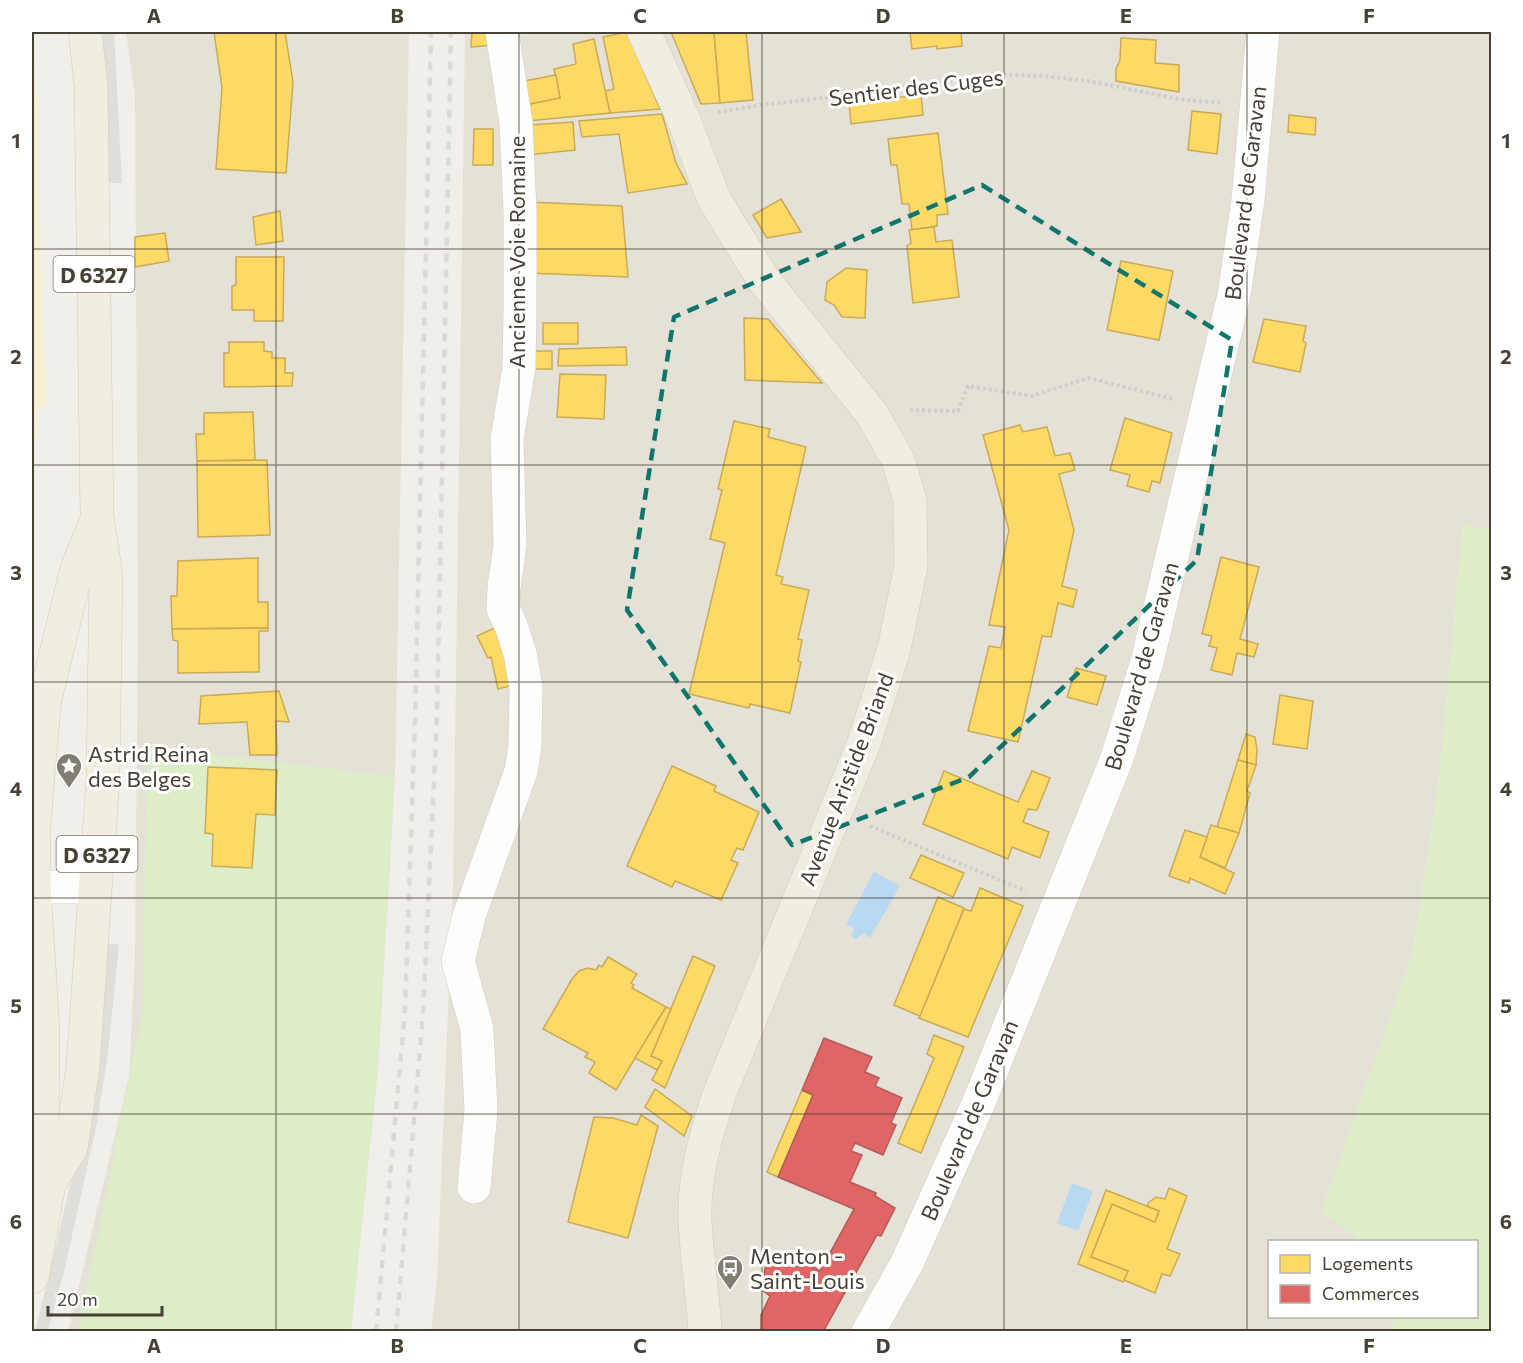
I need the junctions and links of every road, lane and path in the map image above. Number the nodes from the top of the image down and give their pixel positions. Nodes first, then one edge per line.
1 (86, 32) edge
2 (502, 32) edge
3 (644, 32) edge
4 (1263, 32) edge
5 (1256, 105) junction
6 (683, 118) junction
7 (1209, 408) junction
8 (872, 414) junction
9 (98, 517) junction
10 (835, 814) junction
11 (34, 887) junction
12 (94, 887) junction
13 (1059, 905) junction
14 (49, 1184) junction
15 (474, 1187) dead end
16 (32, 1277) edge
17 (705, 1332) edge
18 (868, 1332) edge

1 - 9 main road, D 6327
2 - 15 street, Ancienne Voie Romaine
3 - 6 main road, Avenue Aristide Briand
4 - 5 street, Boulevard de Garavan
5 - 6 path, Sentier des Cuges
5 - 7 street, Boulevard de Garavan
6 - 8 main road, Avenue Aristide Briand
7 - 8 path
7 - 13 street, Boulevard de Garavan
8 - 10 main road, Avenue Aristide Briand
9 - 11 main road, D 6327
9 - 12 main road, D 6327
10 - 13 path
10 - 17 main road, Avenue Aristide Briand
11 - 12 street
11 - 14 main road, D 6327
12 - 14 main road, D 6327
13 - 18 street, Boulevard de Garavan
14 - 16 main road, D 6327

